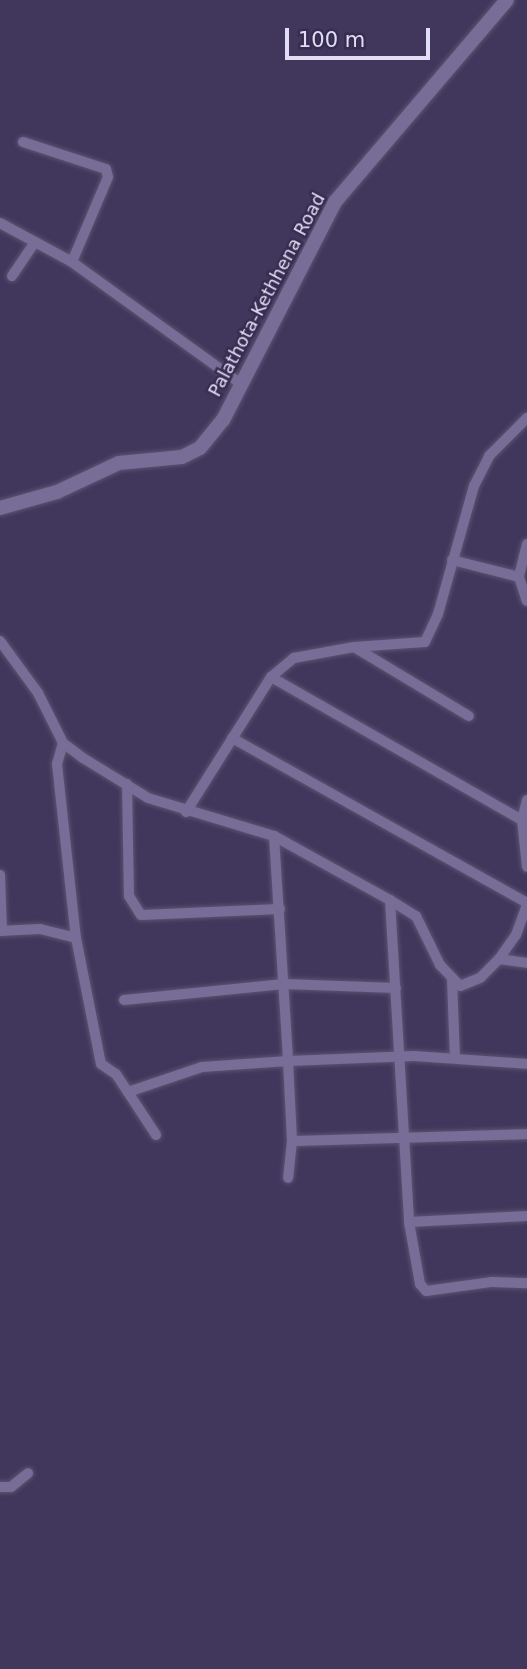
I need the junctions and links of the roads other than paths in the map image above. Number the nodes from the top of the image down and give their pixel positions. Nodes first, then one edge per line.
1 (507, 0) edge
2 (23, 142) dead end
3 (0, 223) edge
4 (35, 242) junction
5 (72, 262) junction
6 (12, 276) dead end
7 (240, 383) junction
8 (527, 418) edge
9 (1, 506) edge
10 (527, 544) edge
11 (452, 560) junction
12 (519, 577) junction
13 (527, 601) edge
14 (0, 641) edge
15 (354, 647) junction
16 (271, 677) junction
17 (469, 716) dead end
18 (232, 738) junction
19 (63, 743) junction
20 (127, 784) junction
21 (527, 800) edge
22 (186, 812) junction
23 (522, 820) junction
24 (274, 836) junction
25 (526, 863) edge
26 (0, 875) edge
27 (390, 900) junction
28 (527, 903) edge
29 (279, 909) junction
30 (1, 931) edge
31 (76, 938) junction
32 (499, 959) junction
33 (527, 963) edge
34 (452, 981) junction
35 (284, 984) junction
36 (396, 988) junction
37 (124, 1000) dead end
38 (398, 1057) junction
39 (455, 1058) junction
40 (288, 1061) junction
41 (527, 1064) edge
42 (128, 1092) junction
43 (527, 1134) edge
44 (156, 1135) dead end
45 (402, 1137) junction
46 (292, 1141) junction
47 (288, 1178) dead end
48 (527, 1216) edge
49 (409, 1222) junction
50 (527, 1283) edge
51 (28, 1473) dead end
52 (0, 1487) edge

1 - 7 street, Palathota-Kethhena Road
2 - 5 street
3 - 4 street
4 - 5 street
4 - 6 street
5 - 7 street
7 - 9 street, Palathota-Kethhena Road
8 - 11 street
10 - 12 street
11 - 12 street
11 - 15 street
12 - 13 street
14 - 19 street
15 - 16 street
15 - 17 street
16 - 18 street
16 - 23 street
18 - 22 street
18 - 28 street
19 - 20 street
19 - 31 street
20 - 22 street
20 - 29 street
21 - 23 street
22 - 24 street
23 - 25 street
24 - 27 street
24 - 29 street
26 - 30 street
27 - 34 street
27 - 36 street
28 - 32 street
29 - 35 street
30 - 31 street
31 - 42 street
32 - 33 street
32 - 34 street
34 - 39 street
35 - 36 street
35 - 37 street
35 - 40 street
36 - 38 street
38 - 39 street
38 - 40 street
38 - 45 street
39 - 41 street
40 - 42 street
40 - 46 street
42 - 44 street
43 - 45 street
45 - 46 street
45 - 49 street
46 - 47 street
48 - 49 street
49 - 50 street
51 - 52 street

